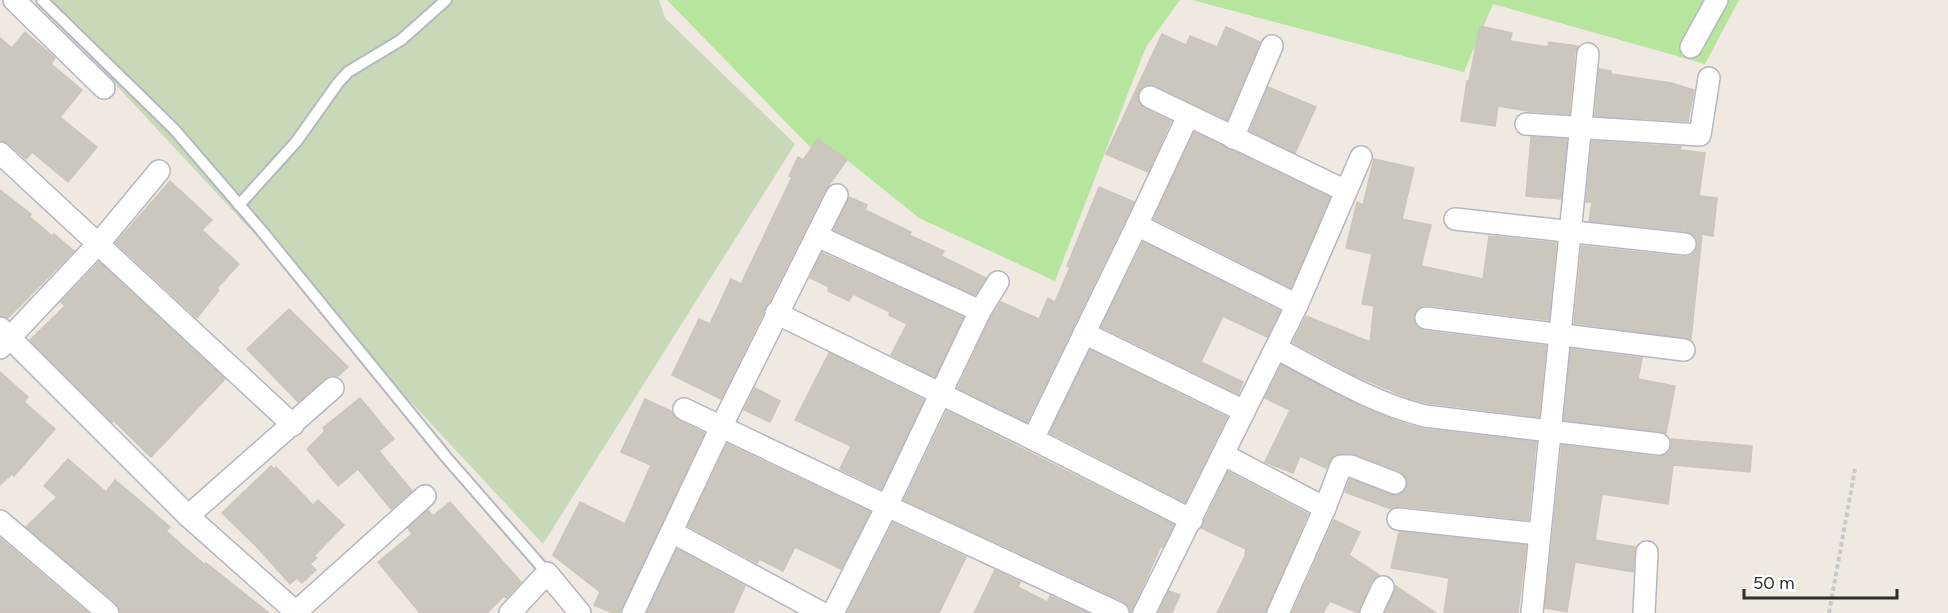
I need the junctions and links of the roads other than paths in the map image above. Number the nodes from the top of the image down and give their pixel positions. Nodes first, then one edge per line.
1 (14, 0) edge
2 (42, 0) edge
3 (447, 0) edge
4 (1717, 0) edge
5 (1272, 46) dead end
6 (1691, 47) dead end
7 (1588, 54) dead end
8 (1709, 78) dead end
9 (104, 88) dead end
10 (1150, 97) dead end
11 (1188, 116) junction
12 (1526, 124) dead end
13 (1579, 128) junction
14 (1233, 138) junction
15 (0, 153) edge
16 (1361, 157) dead end
17 (159, 171) dead end
18 (1346, 191) junction
19 (837, 195) dead end
20 (239, 205) junction
21 (1455, 219) dead end
22 (1137, 225) junction
23 (1569, 232) junction
24 (817, 236) junction
25 (99, 243) junction
26 (1685, 244) dead end
27 (998, 282) dead end
28 (1297, 305) junction
29 (981, 311) junction
30 (776, 313) junction
31 (1426, 318) dead end
32 (1084, 333) junction
33 (1559, 333) junction
34 (3, 338) edge
35 (1276, 348) junction
36 (1684, 350) dead end
37 (333, 388) dead end
38 (941, 394) junction
39 (684, 409) dead end
40 (1244, 411) junction
41 (293, 424) junction
42 (721, 427) junction
43 (1550, 431) junction
44 (1033, 439) junction
45 (1659, 444) dead end
46 (1224, 455) junction
47 (1395, 483) dead end
48 (425, 496) dead end
49 (887, 507) junction
50 (1325, 508) junction
51 (188, 516) junction
52 (1398, 519) dead end
53 (1192, 520) junction
54 (0, 521) edge
55 (672, 532) junction
56 (1539, 534) junction
57 (1647, 552) dead end
58 (547, 573) junction
59 (1383, 587) dead end
60 (108, 613) edge
61 (296, 613) edge
62 (510, 613) edge
63 (580, 613) edge
64 (633, 613) edge
65 (822, 613) edge
66 (833, 613) edge
67 (1118, 613) edge
68 (1144, 613) edge
69 (1278, 613) edge
70 (1371, 613) edge
71 (1532, 613) edge
72 (1644, 613) edge

1 - 9 street
2 - 20 lane
3 - 20 lane
4 - 6 street
5 - 14 street
7 - 13 street
8 - 13 street
10 - 11 street
11 - 14 street
11 - 22 street
12 - 13 street
13 - 23 street
14 - 18 street
15 - 25 street
16 - 18 street
17 - 25 street
18 - 28 street
19 - 24 street
20 - 58 lane
21 - 23 street
22 - 28 street
22 - 32 street
23 - 26 street
23 - 33 street
24 - 29 street
24 - 30 street
25 - 34 street
25 - 41 street
27 - 29 street
28 - 35 street
29 - 38 street
30 - 38 street
30 - 42 street
31 - 33 street
32 - 40 street
32 - 44 street
33 - 36 street
33 - 43 street
34 - 51 street
35 - 40 street
35 - 43 street
37 - 41 street
38 - 44 street
38 - 49 street
39 - 42 street
40 - 46 street
41 - 51 street
42 - 49 street
42 - 55 street
43 - 45 street
43 - 56 street
44 - 53 street
46 - 50 street
46 - 53 street
47 - 50 street
48 - 61 street
49 - 66 street
49 - 67 street
50 - 69 street
51 - 61 street
52 - 56 street
53 - 68 street
54 - 60 street
55 - 64 street
55 - 65 street
56 - 71 street
57 - 72 street
58 - 62 street
58 - 63 street
59 - 70 street

